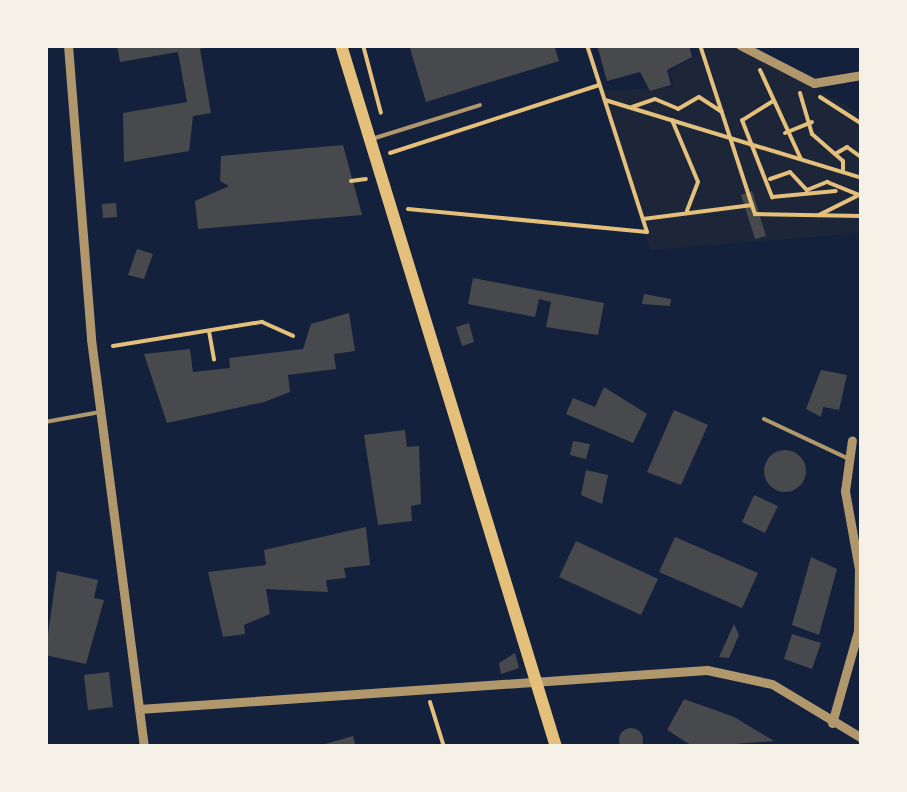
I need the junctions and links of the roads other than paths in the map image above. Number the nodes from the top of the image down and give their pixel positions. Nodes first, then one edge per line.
1 (68, 45) edge
2 (341, 45) edge
3 (740, 45) edge
4 (862, 75) edge
5 (480, 105) dead end
6 (370, 140) junction
7 (100, 412) junction
8 (764, 420) dead end
9 (45, 422) edge
10 (852, 440) dead end
11 (847, 458) junction
12 (540, 686) junction
13 (138, 709) junction
14 (832, 723) junction
15 (862, 738) edge
16 (144, 747) edge
17 (556, 747) edge

1 - 7 street
2 - 6 main road
3 - 4 street
5 - 6 lane
6 - 12 main road
7 - 9 lane
7 - 13 street
8 - 11 lane
10 - 11 street
11 - 14 street
12 - 13 street
12 - 14 street
12 - 17 main road
13 - 16 street
14 - 15 street

